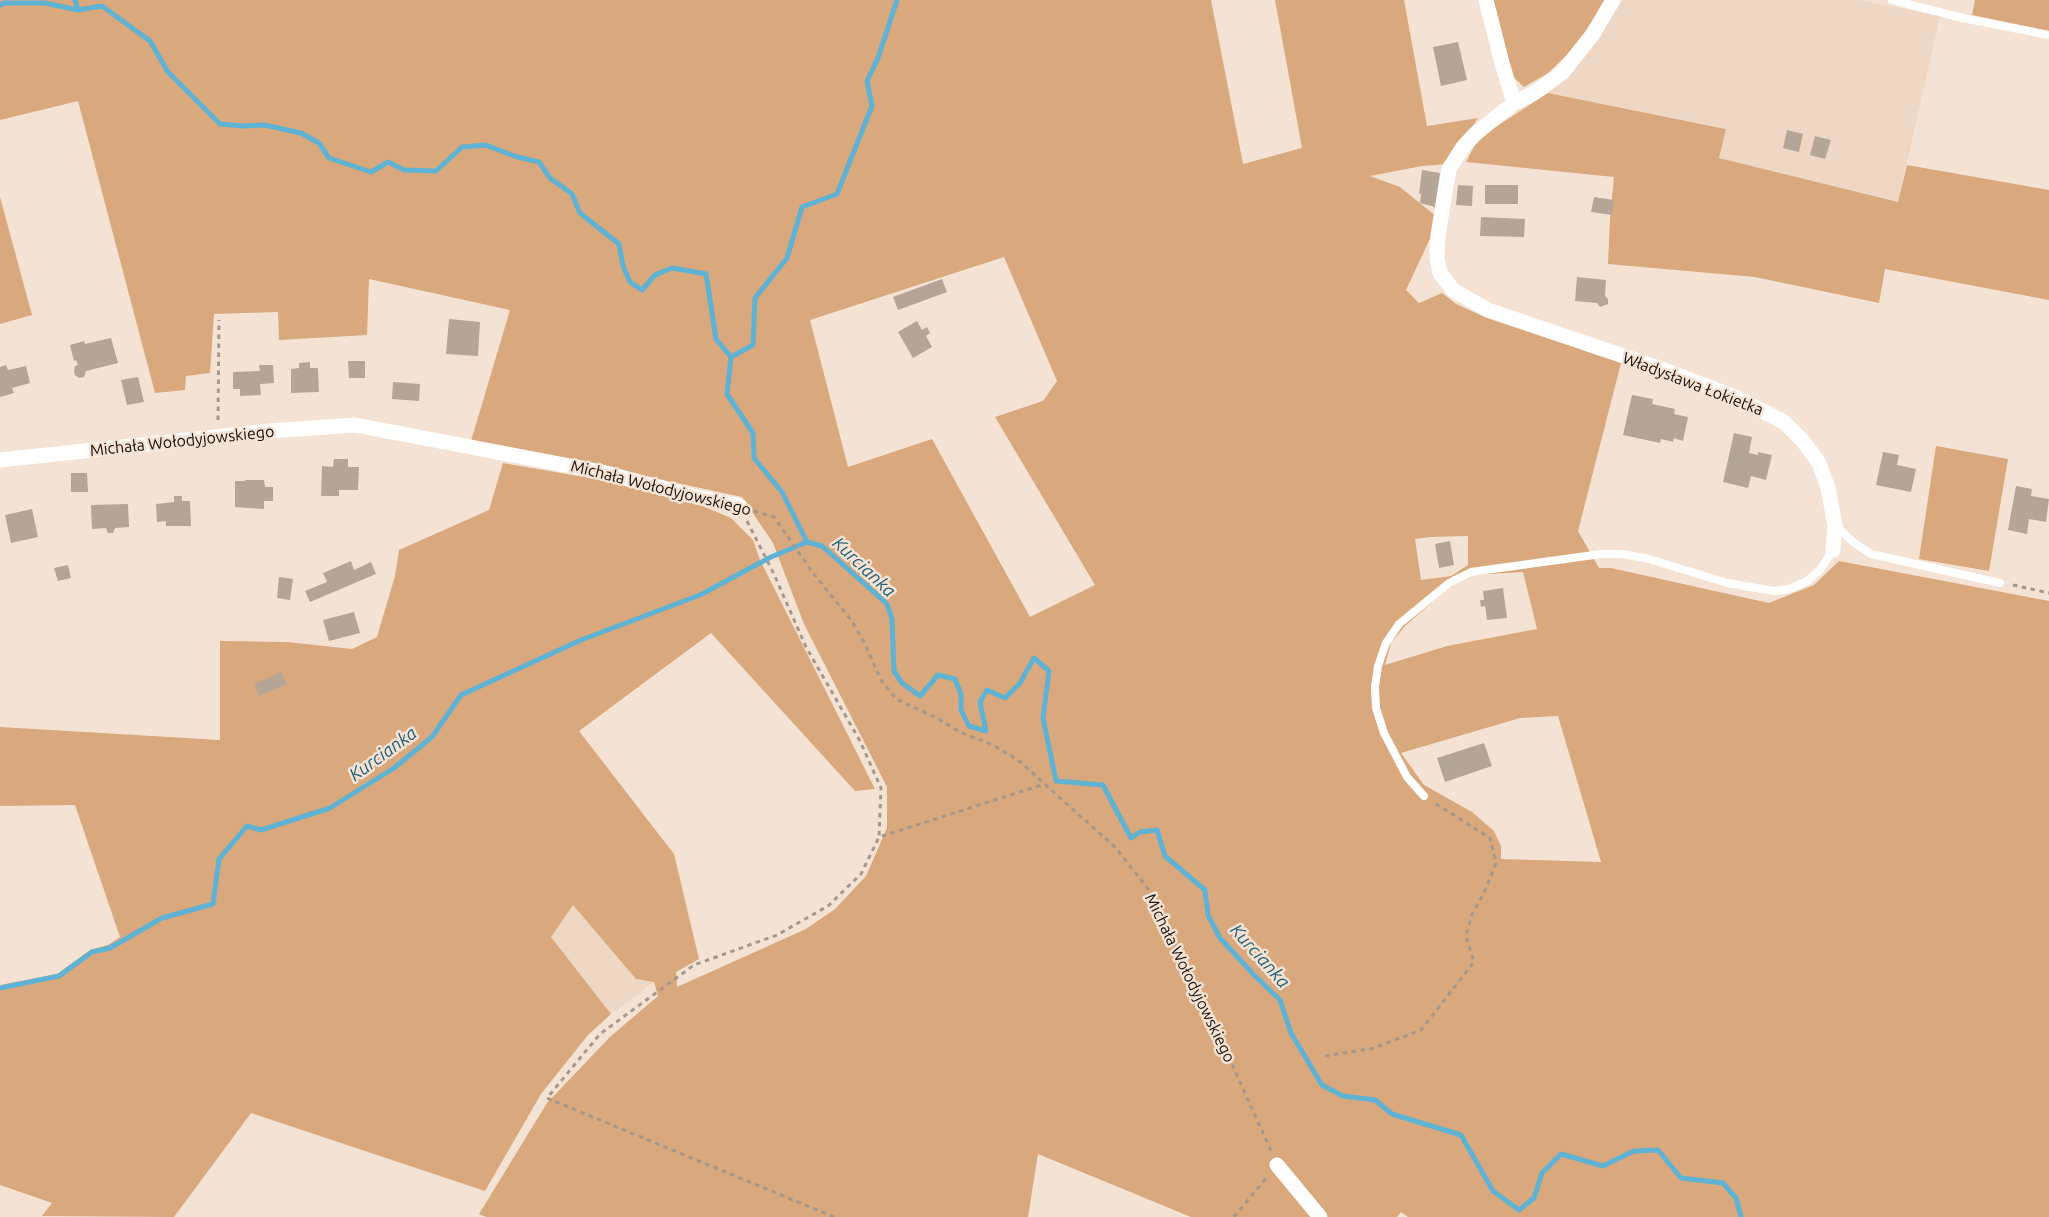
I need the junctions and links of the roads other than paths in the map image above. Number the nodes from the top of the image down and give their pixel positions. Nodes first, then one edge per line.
1 (1486, 0) edge
2 (1613, 0) edge
3 (1892, 0) edge
4 (2049, 35) edge
5 (1514, 103) junction
6 (0, 460) edge
7 (740, 506) road end
8 (1835, 525) junction
9 (1833, 550) joint
10 (2000, 582) road end
11 (1424, 796) road end
12 (1277, 1164) road end
13 (1320, 1217) edge

1 - 5 street
2 - 5 street, Władysława Łokietka
3 - 4 lane
5 - 8 street, Władysława Łokietka
6 - 7 street, Michała Wołodyjowskiego
8 - 9 street, Władysława Łokietka
8 - 10 lane
9 - 11 lane, Władysława Łokietka
12 - 13 street

